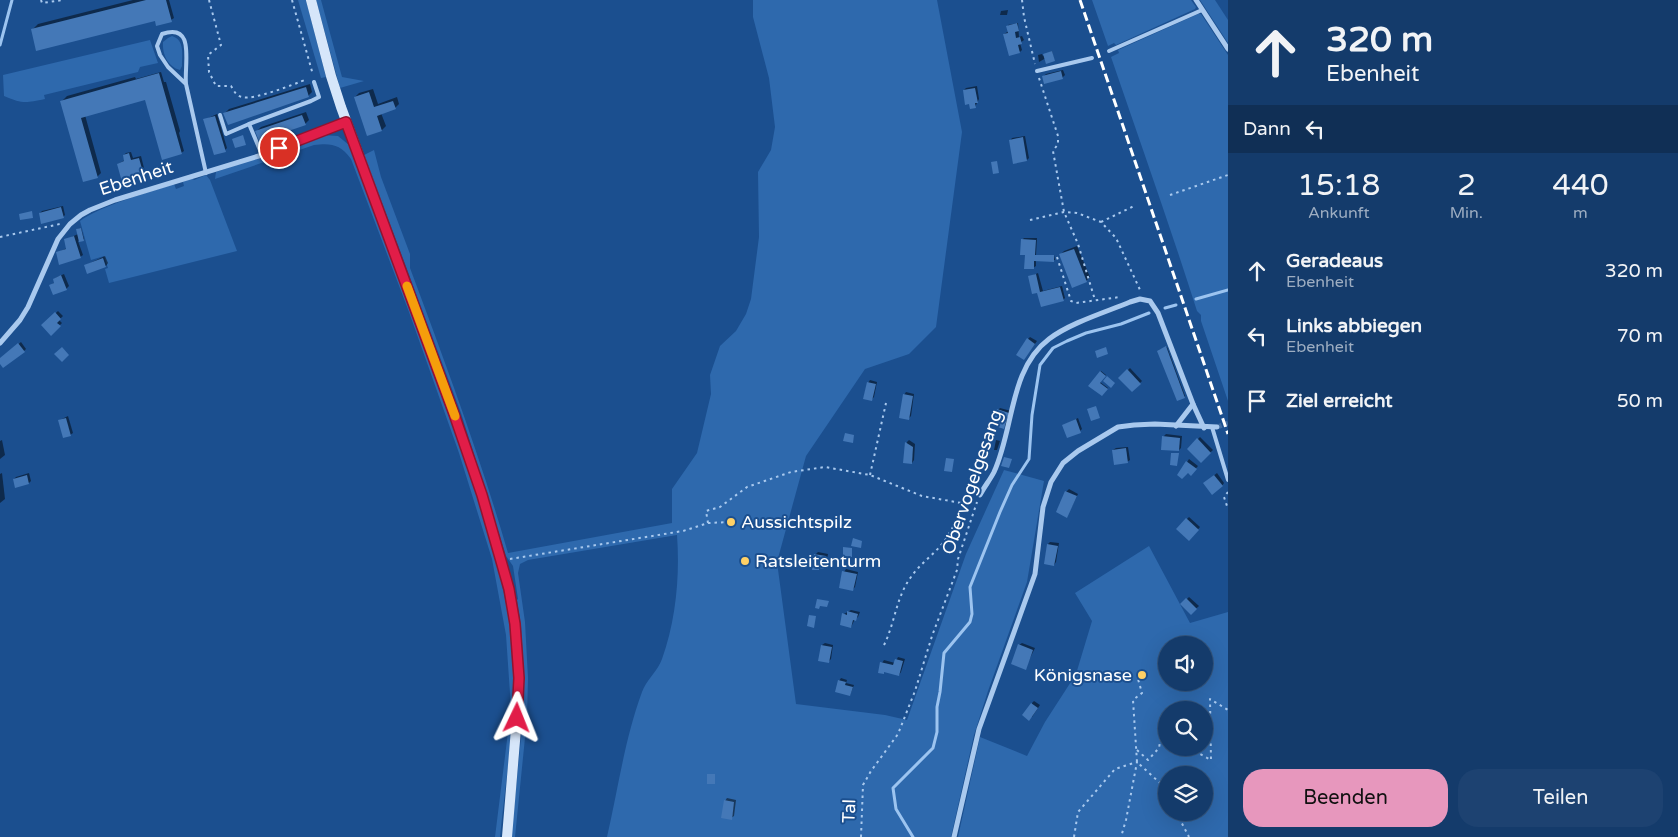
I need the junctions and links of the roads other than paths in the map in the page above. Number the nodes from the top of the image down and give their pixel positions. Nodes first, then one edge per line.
1 (311, 0) edge
2 (1196, 0) edge
3 (1202, 10) junction
4 (1228, 49) edge
5 (1109, 51) dead end
6 (1092, 58) dead end
7 (1037, 71) road end
8 (314, 82) dead end
9 (186, 84) junction
10 (220, 114) dead end
11 (346, 122) junction
12 (249, 124) junction
13 (262, 155) junction
14 (206, 173) junction
15 (0, 343) edge
16 (1193, 404) junction
17 (1176, 426) junction
18 (1214, 427) joint
19 (1204, 428) junction
20 (1228, 480) edge
21 (980, 495) road end
22 (507, 837) edge
23 (954, 837) edge

1 - 11 main road
2 - 3 street
3 - 4 street
3 - 5 lane
6 - 7 lane
8 - 12 lane
9 - 9 lane
9 - 14 lane
10 - 12 lane
11 - 13 street, Ebenheit
11 - 22 main road
12 - 13 lane
13 - 14 street, Ebenheit
14 - 15 street, Ebenheit
16 - 17 street
16 - 19 street, Obervogelgesang
16 - 21 street, Obervogelgesang
17 - 19 street
17 - 23 street
18 - 19 street
18 - 20 lane

